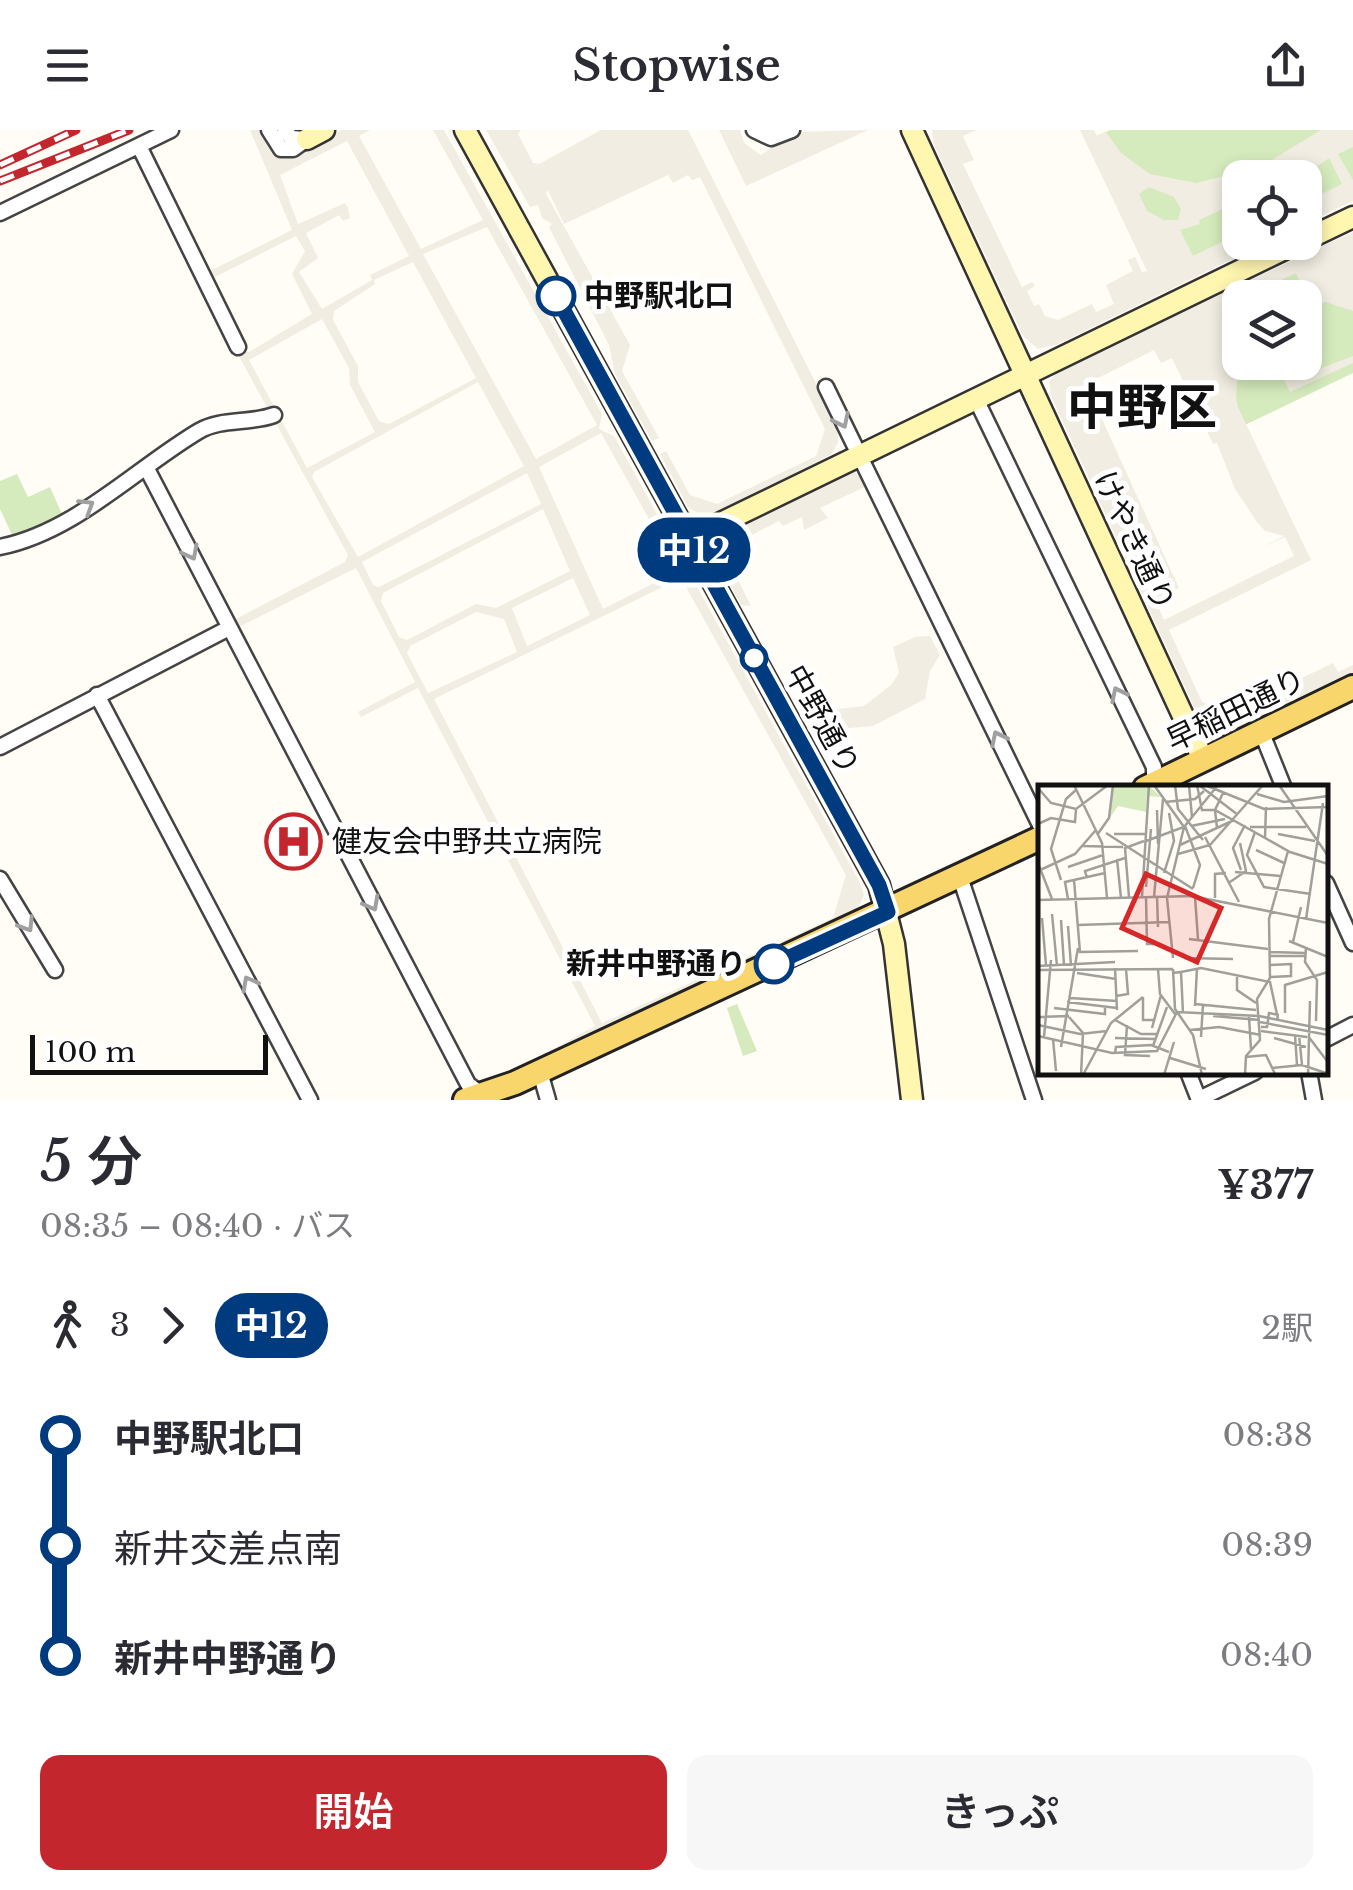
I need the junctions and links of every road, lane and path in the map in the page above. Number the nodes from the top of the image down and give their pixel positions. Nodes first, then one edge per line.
1 (171, 130) edge
2 (268, 130) edge
3 (285, 130) edge
4 (464, 130) edge
5 (754, 130) edge
6 (792, 130) edge
7 (912, 130) edge
8 (316, 134) edge
9 (140, 148) junction
10 (0, 213) edge
11 (1353, 217) edge
12 (1322, 232) edge
13 (1262, 260) edge
14 (238, 347) dead end
15 (1024, 374) junction
16 (826, 387) dead end
17 (975, 398) junction
18 (274, 415) dead end
19 (858, 454) junction
20 (146, 466) junction
21 (688, 539) junction
22 (0, 547) edge
23 (229, 628) junction
24 (1353, 688) edge
25 (97, 694) junction
26 (1261, 731) junction
27 (0, 747) edge
28 (1203, 759) junction
29 (1150, 785) edge
30 (1283, 785) edge
31 (1038, 822) edge
32 (1038, 839) edge
33 (960, 877) junction
34 (0, 879) edge
35 (1328, 887) edge
36 (888, 912) junction
37 (1353, 943) edge
38 (55, 970) dead end
39 (1353, 1025) edge
40 (1328, 1037) edge
41 (540, 1072) junction
42 (1189, 1075) edge
43 (1249, 1075) edge
44 (1310, 1075) edge
45 (473, 1097) edge
46 (1199, 1099) edge
47 (310, 1100) edge
48 (548, 1100) edge
49 (912, 1100) edge
50 (1034, 1100) edge
51 (1314, 1100) edge

1 - 9 street
2 - 8 street
3 - 8 street
4 - 21 street, 中野通り
5 - 6 street
7 - 15 street, けやき通り
9 - 10 street
9 - 14 street
11 - 12 street
13 - 15 street
15 - 17 street
15 - 28 street, けやき通り
16 -> 19 street
17 - 19 street
29 -> 17 street
18 - 20 street
19 - 21 street
31 -> 19 street
22 -> 20 street
20 -> 23 street
21 - 36 street, 中野通り
23 - 25 street
23 -> 45 street
24 - 26 main road, 早稲田通り
25 - 27 street
47 -> 25 street
26 - 28 main road, 早稲田通り
26 - 30 street
28 - 29 main road, 早稲田通り
32 - 33 main road
33 - 36 main road
33 - 50 street
34 -> 38 street
35 - 37 street
36 - 41 main road
36 - 49 street, 中野通り
39 - 40 street
41 - 45 main road
41 - 48 street
42 - 46 street
43 - 46 street
44 - 51 street

